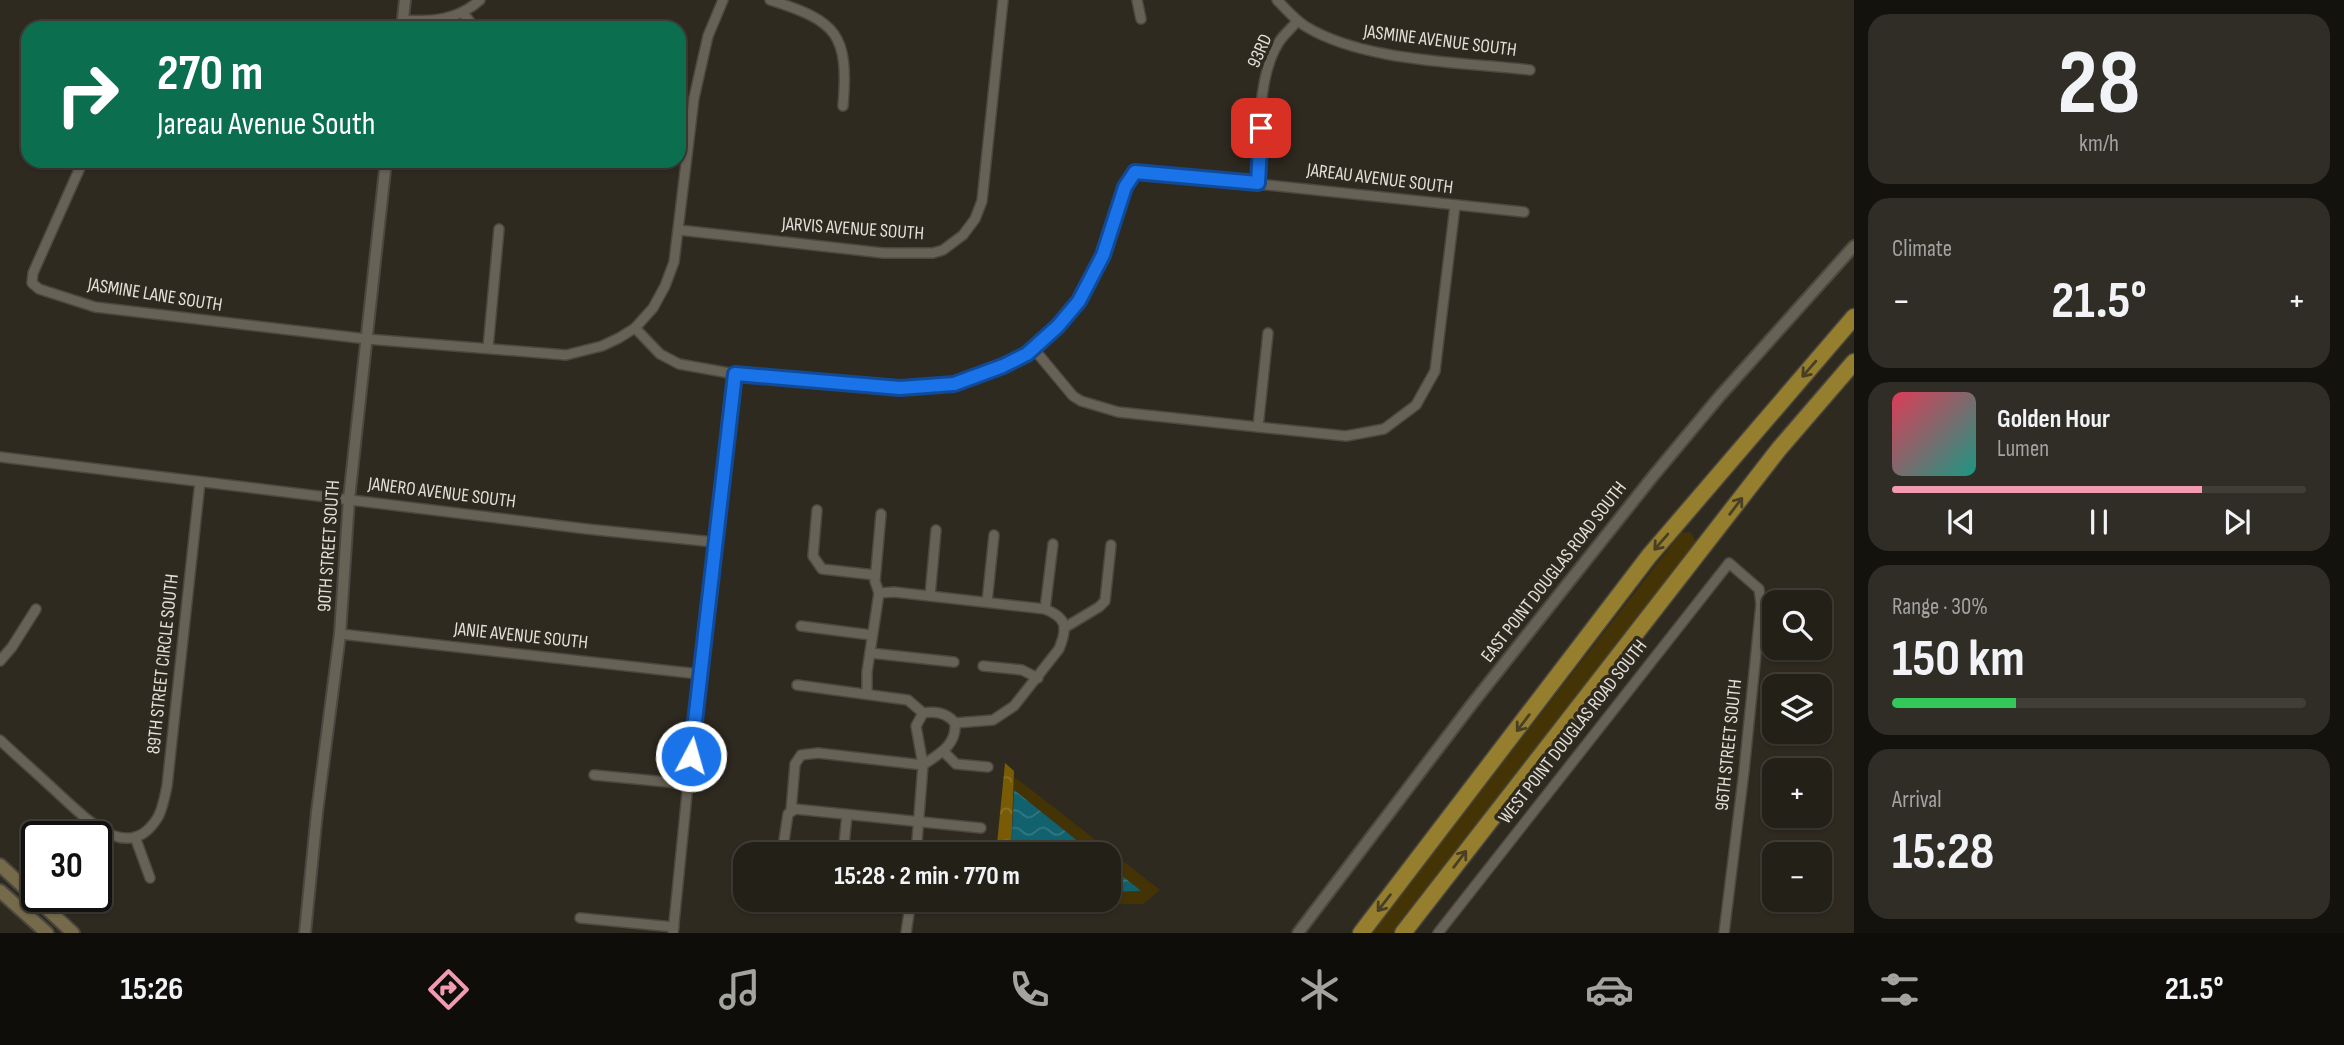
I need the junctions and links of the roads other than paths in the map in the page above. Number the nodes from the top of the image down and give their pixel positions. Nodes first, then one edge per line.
1 (405, 0) edge
2 (480, 0) edge
3 (723, 0) edge
4 (770, 0) edge
5 (1003, 0) edge
6 (1137, 0) edge
7 (1277, 0) edge
8 (463, 13) junction
9 (1141, 19) dead end
10 (402, 21) edge
11 (430, 21) edge
12 (469, 21) edge
13 (1297, 21) junction
14 (1530, 70) dead end
15 (843, 106) dead end
16 (80, 168) edge
17 (385, 168) edge
18 (686, 168) edge
19 (686, 168) edge
20 (1258, 183) junction
21 (1455, 206) junction
22 (1524, 212) dead end
23 (499, 229) dead end
24 (679, 230) junction
25 (1854, 246) edge
26 (1854, 317) edge
27 (635, 328) junction
28 (1268, 333) dead end
29 (367, 339) junction
30 (488, 348) junction
31 (1033, 348) junction
32 (1854, 362) edge
33 (735, 374) junction
34 (1258, 427) junction
35 (0, 457) edge
36 (200, 482) junction
37 (349, 499) junction
38 (817, 510) dead end
39 (881, 514) dead end
40 (936, 530) dead end
41 (994, 535) dead end
42 (714, 542) junction
43 (1053, 544) dead end
44 (1111, 545) dead end
45 (1738, 570) joint
46 (875, 575) junction
47 (879, 593) junction
48 (930, 596) junction
49 (987, 602) junction
50 (1045, 608) junction
51 (36, 609) dead end
52 (801, 626) dead end
53 (1064, 628) junction
54 (340, 635) junction
55 (872, 635) junction
56 (870, 653) junction
57 (0, 661) edge
58 (954, 662) dead end
59 (983, 666) dead end
60 (699, 674) junction
61 (1038, 678) junction
62 (797, 685) dead end
63 (867, 694) junction
64 (923, 713) junction
65 (954, 723) junction
66 (0, 740) edge
67 (943, 751) junction
68 (923, 765) junction
69 (988, 767) dead end
70 (594, 775) dead end
71 (688, 784) junction
72 (791, 811) junction
73 (847, 816) junction
74 (919, 822) junction
75 (981, 828) dead end
76 (135, 837) junction
77 (783, 842) edge
78 (844, 842) edge
79 (917, 842) edge
80 (0, 865) edge
81 (150, 878) dead end
82 (0, 891) edge
83 (909, 912) edge
84 (580, 918) dead end
85 (673, 930) edge
86 (47, 933) edge
87 (73, 933) edge
88 (305, 933) edge
89 (906, 933) edge
90 (1298, 933) edge
91 (1361, 933) edge
92 (1404, 933) edge
93 (1438, 933) edge
94 (1724, 933) edge

1 - 10 street
2 - 8 street
3 - 19 street
4 - 15 street
5 - 24 street, JARVIS AVENUE SOUTH
6 - 9 street
7 - 13 street, JASMINE AVENUE SOUTH
8 - 11 street
8 - 12 street
13 - 14 street, JASMINE AVENUE SOUTH
13 - 20 street, 93RD
16 - 29 street, JASMINE LANE SOUTH
17 - 29 street, 90TH STREET SOUTH
18 - 24 street
20 - 21 street, JAREAU AVENUE SOUTH
20 - 31 street, JAREAU AVENUE SOUTH
21 - 22 street, JAREAU AVENUE SOUTH
21 - 34 street
23 - 30 street
24 - 27 street
25 - 90 street, EAST POINT DOUGLAS ROAD SOUTH
26 -> 91 highway
27 - 30 street
27 - 33 street, JAREAU AVENUE SOUTH
28 - 34 street
29 - 30 street
29 - 37 street, 90TH STREET SOUTH
31 - 33 street, JAREAU AVENUE SOUTH
31 - 34 street
92 -> 32 highway
33 - 42 street
35 - 36 street, JANERO AVENUE SOUTH
36 - 37 street, JANERO AVENUE SOUTH
36 - 76 street, 89TH STREET CIRCLE SOUTH
37 - 42 street, JANERO AVENUE SOUTH
37 - 54 street, 90TH STREET SOUTH
38 - 46 street
39 - 46 street
40 - 48 street
41 - 49 street
42 - 60 street
43 - 50 street
44 - 53 street
45 - 93 street, WEST POINT DOUGLAS ROAD SOUTH
45 - 94 street, 96TH STREET SOUTH
46 - 47 street
47 - 48 street
47 - 55 street
48 - 49 street
49 - 50 street
50 - 53 street
51 - 57 street
52 - 55 street
53 - 61 street
54 - 60 street, JANIE AVENUE SOUTH
54 - 88 street, 90TH STREET SOUTH
55 - 56 street
56 - 58 street
56 - 63 street
59 - 61 street
60 - 71 street
61 - 65 street
62 - 63 street
63 - 64 street
64 - 65 street
64 - 68 street
65 - 67 street
66 - 76 street
67 - 68 street
67 - 69 street
68 - 72 street
68 - 74 street
70 - 71 street
71 - 85 street
72 - 73 street
72 - 77 street
73 - 74 street
73 - 78 street
74 - 75 street
74 - 79 street
76 - 81 street
80 - 87 main road
82 - 86 main road
83 - 89 street
84 - 85 street

